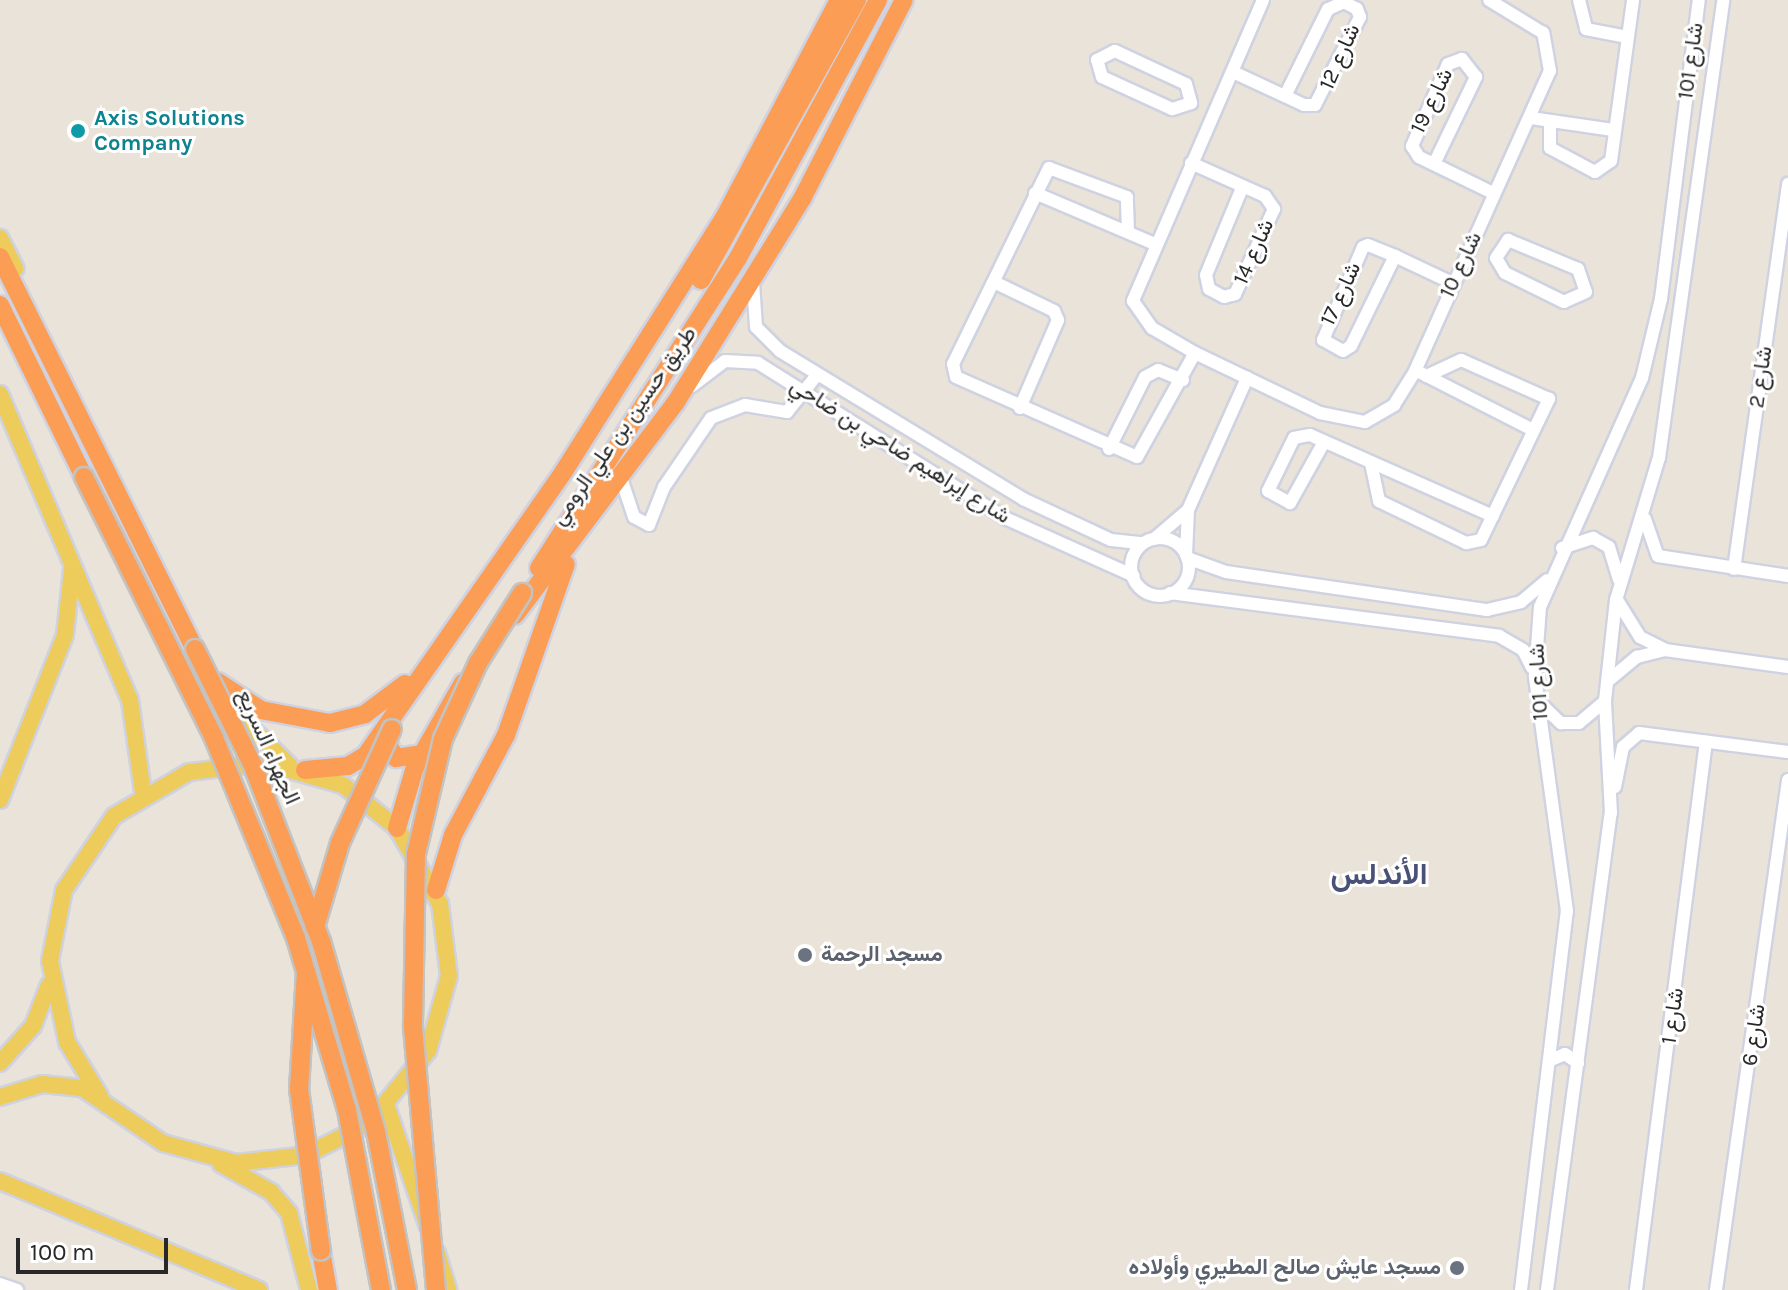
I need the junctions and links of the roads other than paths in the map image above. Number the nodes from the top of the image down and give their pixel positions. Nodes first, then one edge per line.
1 (839, 0) edge
2 (857, 0) edge
3 (878, 0) edge
4 (904, 0) edge
5 (1246, 0) edge
6 (1489, 0) edge
7 (1579, 0) edge
8 (1633, 0) edge
9 (1699, 0) edge
10 (1723, 0) edge
11 (1261, 3) edge
12 (1627, 37) junction
13 (1233, 72) junction
14 (1285, 96) junction
15 (1191, 103) junction
16 (1213, 113) junction
17 (1531, 118) junction
18 (1550, 121) junction
19 (1613, 130) junction
20 (1191, 163) junction
21 (1434, 164) junction
22 (1675, 180) junction
23 (1788, 184) edge
24 (1698, 187) junction
25 (1242, 188) junction
26 (1035, 193) junction
27 (1493, 193) junction
28 (1786, 222) edge
29 (1128, 232) junction
30 (0, 238) edge
31 (1474, 238) junction
32 (1152, 243) junction
33 (1668, 244) junction
34 (1497, 249) junction
35 (1690, 252) junction
36 (1395, 256) junction
37 (0, 257) edge
38 (755, 274) junction
39 (994, 282) junction
40 (1452, 283) junction
41 (0, 305) edge
42 (1195, 353) junction
43 (1415, 371) junction
44 (817, 375) junction
45 (1427, 376) junction
46 (1247, 378) junction
47 (1183, 380) junction
48 (804, 392) junction
49 (0, 394) edge
50 (676, 402) junction
51 (1020, 408) junction
52 (1320, 413) junction
53 (1533, 430) junction
54 (1310, 435) junction
55 (1324, 442) junction
56 (1109, 449) junction
57 (1371, 463) junction
58 (621, 478) junction
59 (1188, 510) junction
60 (1645, 514) junction
61 (1493, 516) junction
62 (585, 528) junction
63 (1148, 541) junction
64 (1560, 550) junction
65 (1187, 556) junction
66 (71, 561) junction
67 (1734, 569) junction
68 (1134, 576) junction
69 (1788, 576) edge
70 (1547, 580) junction
71 (1619, 582) junction
72 (1170, 593) junction
73 (1616, 600) junction
74 (1665, 650) junction
75 (425, 666) junction
76 (1788, 667) edge
77 (1535, 676) junction
78 (1608, 681) junction
79 (218, 682) junction
80 (1539, 701) junction
81 (1605, 701) junction
82 (388, 728) junction
83 (1706, 741) junction
84 (1788, 752) edge
85 (421, 754) junction
86 (298, 768) junction
87 (1788, 780) edge
88 (143, 793) junction
89 (0, 800) edge
90 (1611, 813) junction
91 (397, 828) junction
92 (436, 890) junction
93 (51, 980) junction
94 (1560, 997) junction
95 (1586, 1005) junction
96 (1551, 1060) junction
97 (0, 1063) edge
98 (1578, 1063) junction
99 (100, 1096) junction
100 (0, 1097) edge
101 (387, 1107) junction
102 (213, 1160) junction
103 (0, 1181) edge
104 (0, 1284) edge
105 (17, 1290) edge
106 (259, 1290) edge
107 (309, 1290) edge
108 (328, 1290) edge
109 (381, 1290) edge
110 (407, 1290) edge
111 (436, 1290) edge
112 (448, 1290) edge
113 (1521, 1290) edge
114 (1547, 1290) edge
115 (1636, 1290) edge
116 (1716, 1290) edge

1 - 75 highway, طريق حسين بن علي الرومي
2 - 82 highway
3 - 111 highway, bridge
4 - 38 highway, طريق حسين بن علي الرومي
5 - 11 street
6 - 17 street, شارع 10
7 - 12 street
8 - 12 street
9 - 22 street, شارع 101
10 - 24 street, شارع 101
11 - 13 street, شارع 10
12 - 19 street
13 - 14 street, شارع 12
13 - 16 street, شارع 10
14 - 14 street, شارع 12
15 - 15 street
15 - 16 street
16 - 20 street, شارع 10
17 - 18 street
17 - 27 street, شارع 10
18 - 19 street
18 - 19 street
20 - 25 street, شارع 14
20 - 32 street, شارع 10
21 - 21 street, شارع 19
21 - 27 street, شارع 19
22 - 24 street
22 - 33 street, شارع 101
23 - 28 street, شارع 2
24 - 35 street, شارع 101
25 - 25 street, شارع 14
26 - 29 street
26 - 29 street
26 - 39 street
27 - 31 street, شارع 10
28 - 67 street, شارع 2
29 - 32 street
30 - 79 main road, الجهراء السريع
31 - 34 street
31 - 40 street, شارع 10
32 - 42 street, شارع 10
33 - 35 street
33 - 64 street, شارع 101
34 - 34 street
35 - 60 street, شارع 101
36 - 36 street, شارع 17
36 - 40 street, شارع 17
37 - 110 highway, الجهراء السريع, bridge
38 - 44 street, شارع إبراهيم ضاحي بن ضاحي
38 - 50 highway, طريق حسين بن علي الرومي
39 - 51 street
39 - 51 street
40 - 43 street, شارع 10
41 - 109 highway, الجهراء السريع, bridge
42 - 46 street, شارع 10
42 - 47 street
43 - 45 street
43 - 52 street, شارع 10
44 - 48 street
44 - 63 street, شارع إبراهيم ضاحي بن ضاحي
45 - 53 street
45 - 53 street
46 - 52 street, شارع 10
46 - 59 street
47 - 56 street
47 - 56 street
48 - 50 street, شارع إبراهيم ضاحي بن ضاحي
48 - 58 street
48 - 68 street, شارع إبراهيم ضاحي بن ضاحي
49 - 66 main road
50 - 58 highway, طريق حسين بن علي الرومي
51 - 56 street
52 - 54 street
53 - 61 street
54 - 55 street
54 - 55 street
55 - 57 street
57 - 61 street
57 - 61 street
58 - 62 highway, طريق حسين بن علي الرومي
59 - 63 street
59 - 65 street
60 - 67 street
60 - 71 street, شارع 101
62 - 85 highway, طريق حسين بن علي الرومي
62 - 92 highway
63 - 65 street
63 - 68 street
64 - 70 street, شارع 101
64 - 71 street
65 - 70 street
65 - 72 street
66 - 88 main road
66 - 89 main road
67 - 69 street
68 - 72 street
70 - 77 street, شارع 101
71 - 73 street, شارع 101
72 - 77 street
73 - 74 street
73 - 78 street, شارع 101
74 - 76 street
74 - 78 street
75 - 79 highway
75 - 82 highway, طريق حسين بن علي الرومي
77 - 80 street, شارع 101
78 - 81 street, شارع 101
79 - 86 main road, الجهراء السريع
80 - 81 street
80 - 94 street, شارع 101
81 - 90 street, شارع 101
82 - 85 highway
82 - 86 highway, طريق حسين بن علي الرومي
82 - 108 highway, bridge
83 - 84 street
83 - 90 street
83 - 115 street, شارع 1
85 - 91 highway, طريق حسين بن علي الرومي
86 - 88 main road
86 - 91 main road
87 - 116 street, شارع 6
88 - 93 main road
90 - 95 street, شارع 101
91 - 92 main road
92 - 101 main road
93 - 97 main road
93 - 99 main road
94 - 95 street
94 - 96 street, شارع 101
95 - 98 street, شارع 101
96 - 98 street
96 - 113 street, شارع 101
98 - 114 street, شارع 101
99 - 100 main road
99 - 102 main road
101 - 102 main road
101 - 112 main road
102 - 107 main road
103 - 106 main road
104 - 105 street

